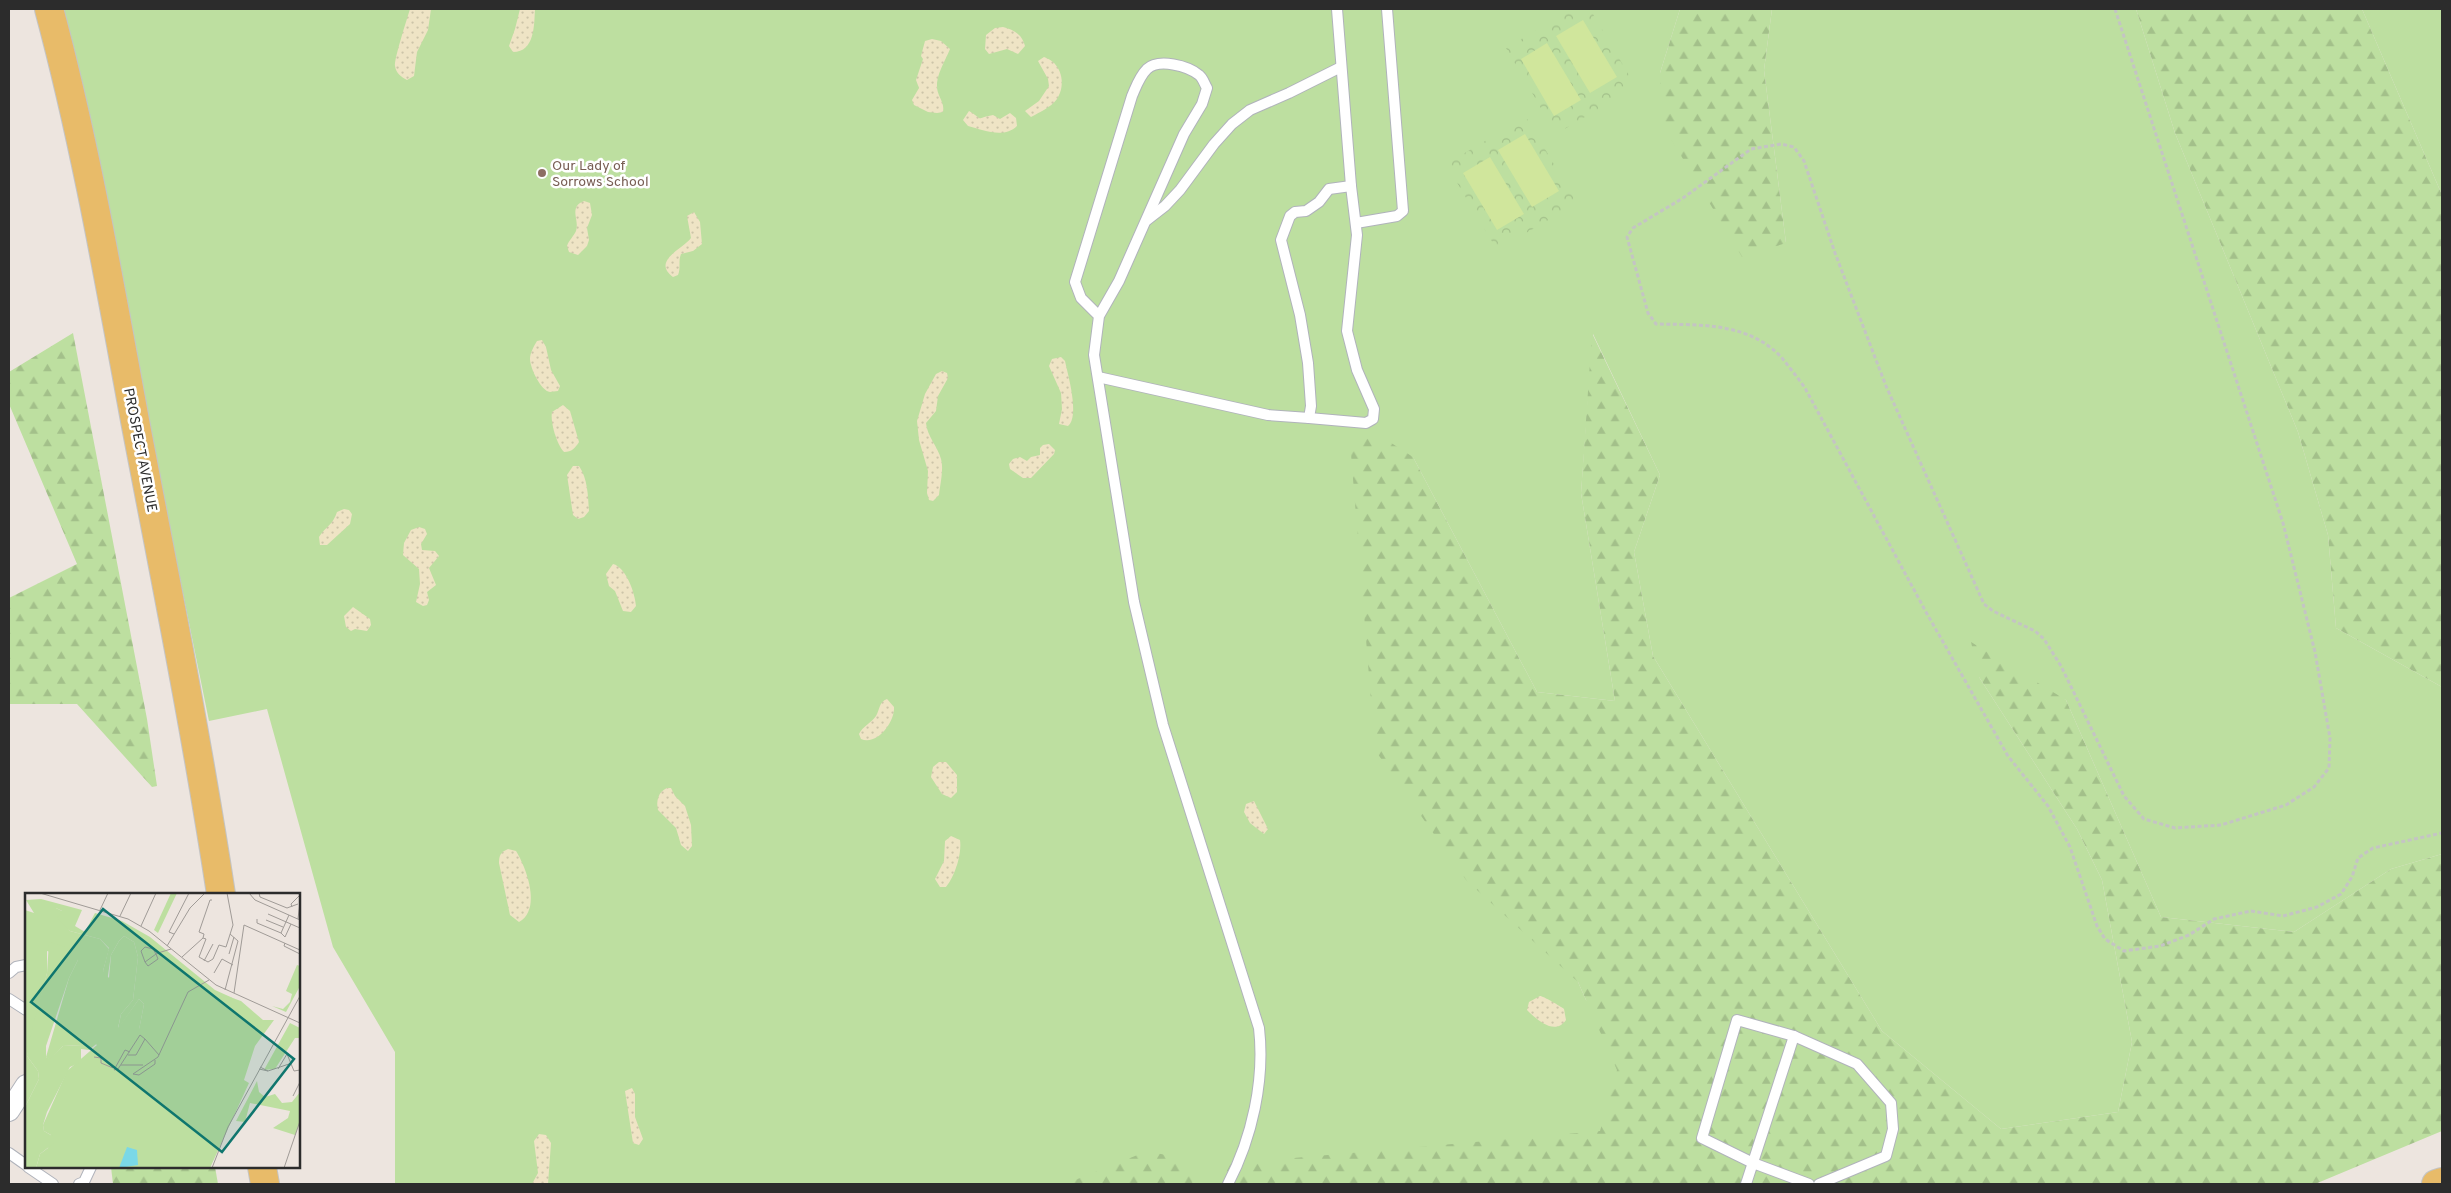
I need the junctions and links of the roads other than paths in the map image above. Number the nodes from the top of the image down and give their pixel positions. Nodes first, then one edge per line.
1 (49, 9) edge
2 (1337, 9) edge
3 (1386, 9) edge
4 (1341, 66) junction
5 (1351, 186) junction
6 (1146, 221) junction
7 (1356, 223) junction
8 (1100, 316) junction
9 (1098, 378) junction
10 (1309, 418) junction
11 (221, 893) edge
12 (25, 965) edge
13 (9, 973) edge
14 (9, 999) edge
15 (25, 1009) edge
16 (1794, 1036) junction
17 (25, 1086) edge
18 (9, 1111) edge
19 (9, 1153) edge
20 (1753, 1164) junction
21 (25, 1165) edge
22 (30, 1168) edge
23 (91, 1168) edge
24 (262, 1168) edge
25 (2442, 1182) edge
26 (53, 1184) edge
27 (79, 1184) edge
28 (265, 1184) edge
29 (1228, 1184) edge
30 (1746, 1184) edge
31 (1809, 1184) edge
32 (1818, 1184) edge
33 (2436, 1184) edge

1 - 11 main road, PROSPECT AVENUE
2 - 4 lane
3 - 7 lane
4 - 5 lane
4 - 6 lane
5 - 7 lane
5 - 10 lane
6 - 8 lane
6 - 8 lane
7 - 10 lane
8 - 9 lane
9 - 10 lane
9 - 29 lane
12 - 13 lane
14 - 15 lane
16 - 20 lane
16 - 20 lane
16 - 32 lane
17 - 18 street
19 - 21 lane
20 - 30 lane
20 - 31 lane
22 - 26 lane
23 - 27 lane
24 - 28 main road
25 - 33 main road

